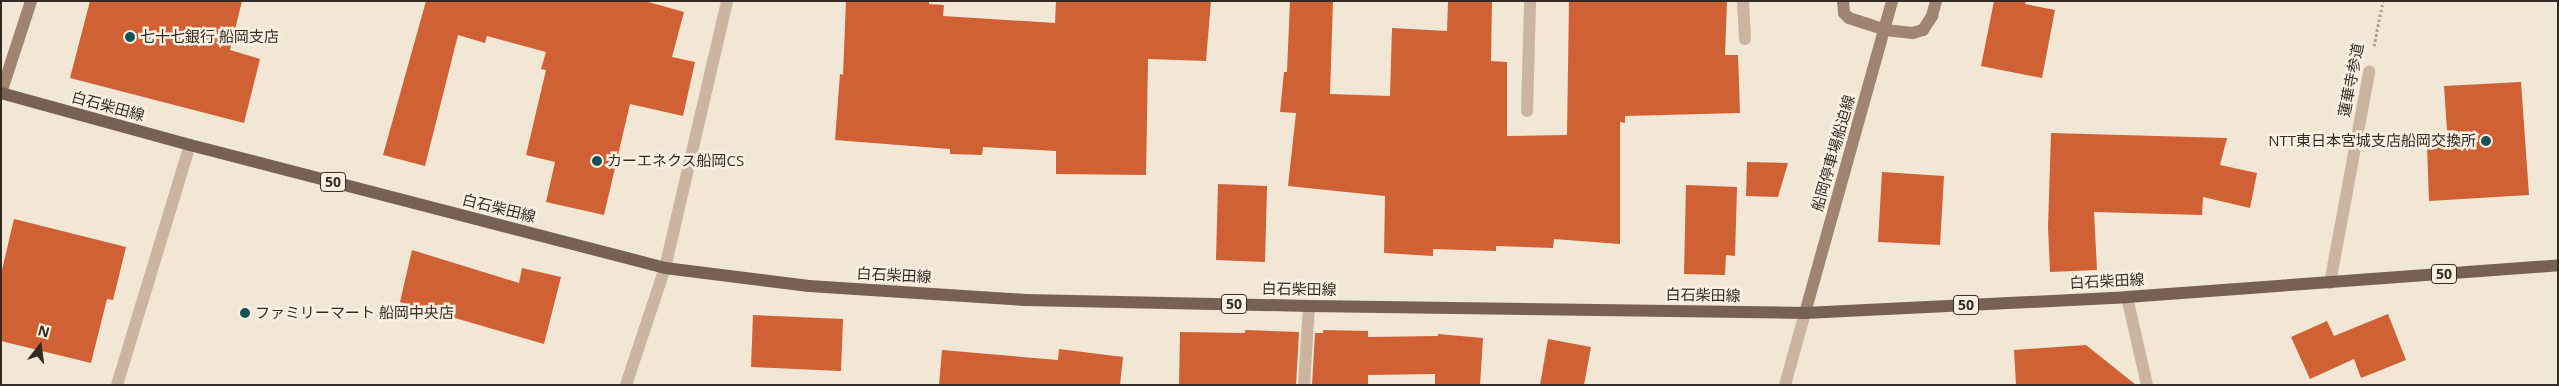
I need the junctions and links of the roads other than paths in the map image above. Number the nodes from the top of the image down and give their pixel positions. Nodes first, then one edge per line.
1 (31, 1) edge
2 (727, 1) edge
3 (1530, 1) edge
4 (1743, 1) edge
5 (1843, 1) edge
6 (1892, 1) edge
7 (1936, 1) edge
8 (1885, 30) junction
9 (1746, 39) dead end
10 (2369, 72) road end
11 (1, 93) edge
12 (1527, 111) dead end
13 (190, 145) junction
14 (2558, 265) edge
15 (665, 268) junction
16 (2330, 282) junction
17 (2127, 297) junction
18 (1309, 306) junction
19 (1805, 313) junction
20 (117, 385) edge
21 (626, 385) edge
22 (1304, 385) edge
23 (1785, 385) edge
24 (2147, 385) edge

1 - 11 main road
2 - 15 street
3 - 12 street
4 - 9 street
5 - 8 main road
6 - 8 main road, 船岡停車場船迫線
7 - 8 main road
8 - 19 main road, 船岡停車場船迫線
10 - 16 street, 蓮華寺参道
11 - 13 main road, 白石柴田線 / 50
13 - 15 main road, 白石柴田線 / 50
13 - 20 street
14 - 16 main road, 白石柴田線 / 50
15 - 18 main road, 白石柴田線 / 50
15 - 21 street
16 - 17 main road, 白石柴田線 / 50
17 - 19 main road, 白石柴田線 / 50
17 - 24 street
18 - 19 main road, 白石柴田線 / 50
18 - 22 street
19 - 23 street

